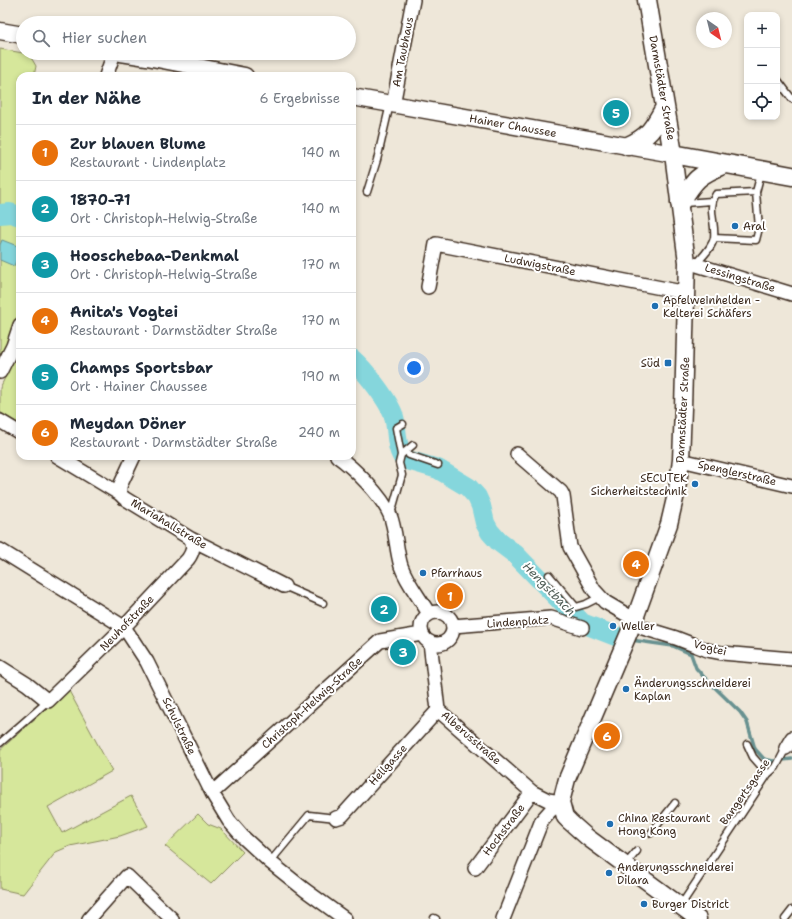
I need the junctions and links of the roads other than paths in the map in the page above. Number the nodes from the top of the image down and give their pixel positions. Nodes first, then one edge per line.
1 (413, 0) edge
2 (647, 0) edge
3 (0, 31) edge
4 (16, 34) edge
5 (112, 60) edge
6 (166, 60) edge
7 (107, 72) edge
8 (225, 72) edge
9 (780, 82) edge
10 (356, 98) edge
11 (792, 99) edge
12 (391, 104) junction
13 (665, 107) junction
14 (628, 146) junction
15 (673, 154) junction
16 (725, 164) junction
17 (761, 170) junction
18 (791, 172) edge
19 (367, 192) dead end
20 (756, 192) junction
21 (712, 201) junction
22 (680, 203) junction
23 (714, 238) junction
24 (692, 263) junction
25 (428, 287) dead end
26 (687, 293) junction
27 (792, 294) edge
28 (16, 337) edge
29 (0, 372) edge
30 (0, 421) edge
31 (403, 424) dead end
32 (16, 431) edge
33 (413, 445) dead end
34 (517, 454) dead end
35 (401, 455) junction
36 (409, 455) dead end
37 (64, 460) edge
38 (132, 460) edge
39 (341, 460) edge
40 (681, 460) junction
41 (438, 465) dead end
42 (792, 486) edge
43 (120, 494) junction
44 (390, 515) junction
45 (191, 539) junction
46 (0, 550) edge
47 (549, 575) dead end
48 (284, 586) joint
49 (600, 597) junction
50 (323, 603) dead end
51 (429, 614) junction
52 (634, 621) junction
53 (453, 626) junction
54 (124, 627) junction
55 (582, 628) dead end
56 (426, 638) junction
57 (792, 659) edge
58 (0, 667) edge
59 (48, 701) junction
60 (438, 710) junction
61 (0, 743) edge
62 (789, 743) edge
63 (747, 744) dead end
64 (768, 774) junction
65 (532, 792) junction
66 (212, 793) junction
67 (561, 802) junction
68 (675, 803) dead end
69 (336, 818) joint
70 (651, 833) dead end
71 (637, 851) dead end
72 (270, 862) junction
73 (625, 865) junction
74 (475, 868) dead end
75 (680, 906) junction
76 (792, 910) edge
77 (89, 919) edge
78 (172, 919) edge
79 (345, 919) edge
80 (503, 919) edge
81 (698, 919) edge
82 (785, 919) edge

1 - 12 street, Am Taubhaus
2 - 13 main road, Darmstädter Straße
3 - 4 street
5 - 7 street
6 - 8 street
9 - 11 lane
10 - 12 street, Hainer Chaussee
12 - 14 street, Hainer Chaussee
12 - 19 lane
13 - 14 main road
13 - 15 main road, Darmstädter Straße
14 - 15 street, Hainer Chaussee
15 - 16 main road
15 - 22 street, Darmstädter Straße
16 - 17 main road
16 - 22 main road
17 - 18 main road
17 - 20 lane
20 - 21 lane
20 - 23 lane
21 - 22 lane
21 - 23 lane
22 - 24 street, Darmstädter Straße
23 - 24 lane
24 - 26 street, Darmstädter Straße
24 - 27 street, Lessingstraße
25 - 26 street, Ludwigstraße
26 - 40 street, Darmstädter Straße
28 - 29 street
30 - 32 street
31 - 35 lane
33 - 35 lane
34 - 49 street, Vogtei
35 - 44 lane
36 - 41 lane
37 - 43 street, Mariahallstraße
38 - 43 street
39 - 44 street
40 - 42 street, Spenglerstraße
40 - 52 street, Darmstädter Straße
43 - 45 street, Mariahallstraße
44 - 51 street
45 - 48 street, Mariahallstraße
45 - 54 street, Neuhofstraße
46 - 54 street, Schulstraße
47 - 49 lane
48 - 50 lane
49 - 52 street, Vogtei
51 - 53 street
51 - 56 street
52 - 57 street, Vogtei
52 - 67 street, Darmstädter Straße
53 - 55 street, Lindenplatz
53 - 56 street
54 - 59 street, Neuhofstraße
54 - 66 street, Schulstraße
56 - 60 street, Alberusstraße
56 - 66 street, Christoph-Helwig-Straße
58 - 59 street
59 - 61 lane
60 - 65 street, Alberusstraße
60 - 69 street, Hellgasse
62 - 64 lane, Bangertsgasse
63 - 64 lane
64 - 75 lane, Bangertsgasse
65 - 67 street, Alberusstraße
65 - 74 street, Hochstraße
66 - 72 street, Schulstraße
67 - 73 street
67 - 80 street
68 - 70 lane
69 - 72 lane
71 - 73 lane
72 - 79 street, Schulstraße
73 - 75 street
75 - 81 street
76 - 82 lane
77 - 78 street

